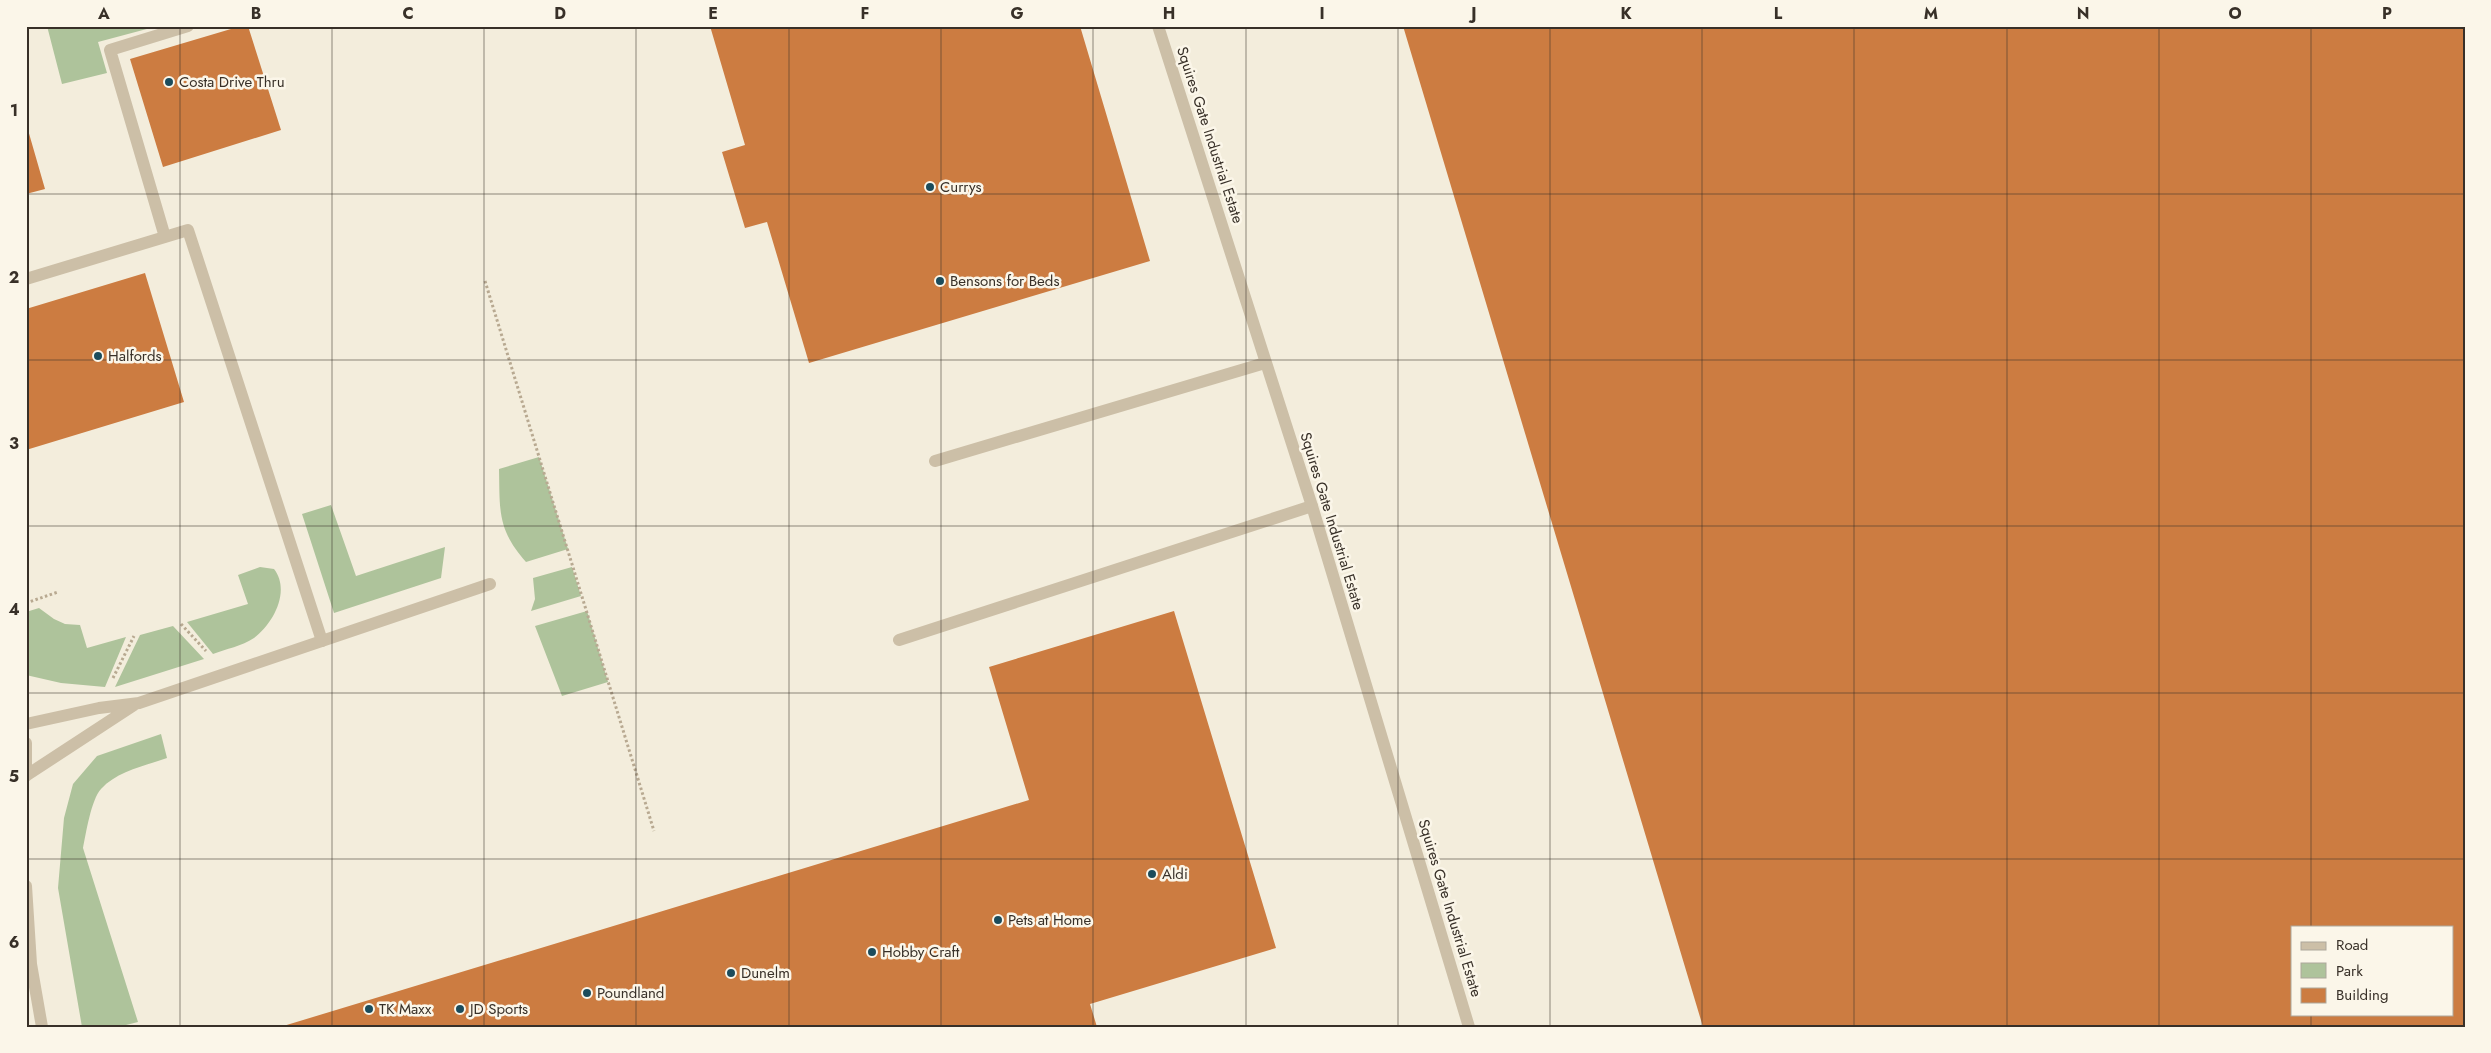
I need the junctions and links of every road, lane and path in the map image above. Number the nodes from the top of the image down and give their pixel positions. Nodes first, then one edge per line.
1 (188, 26) edge
2 (1158, 26) edge
3 (165, 237) junction
4 (26, 279) edge
5 (485, 281) dead end
6 (1265, 362) junction
7 (935, 462) dead end
8 (1312, 506) junction
9 (490, 584) dead end
10 (58, 592) dead end
11 (26, 603) edge
12 (181, 624) dead end
13 (134, 636) dead end
14 (899, 640) dead end
15 (322, 641) junction
16 (227, 672) junction
17 (138, 703) junction
18 (99, 708) junction
19 (26, 724) edge
20 (26, 743) edge
21 (27, 776) edge
22 (654, 831) dead end
23 (26, 886) edge
24 (26, 951) edge
25 (31, 964) junction
26 (42, 1027) edge
27 (1469, 1027) edge

1 - 3 street
2 - 6 street, Squires Gate Industrial Estate
3 - 4 street
3 - 15 street
5 - 22 path
6 - 7 street
6 - 8 street, Squires Gate Industrial Estate
8 - 14 street
8 - 27 street, Squires Gate Industrial Estate
9 - 15 street
10 - 11 path
12 - 16 path
13 - 18 path
15 - 16 street
16 - 17 street
17 - 18 street
17 - 21 street
18 - 19 street
20 - 21 street
23 - 25 street
24 - 25 street
25 - 26 street

